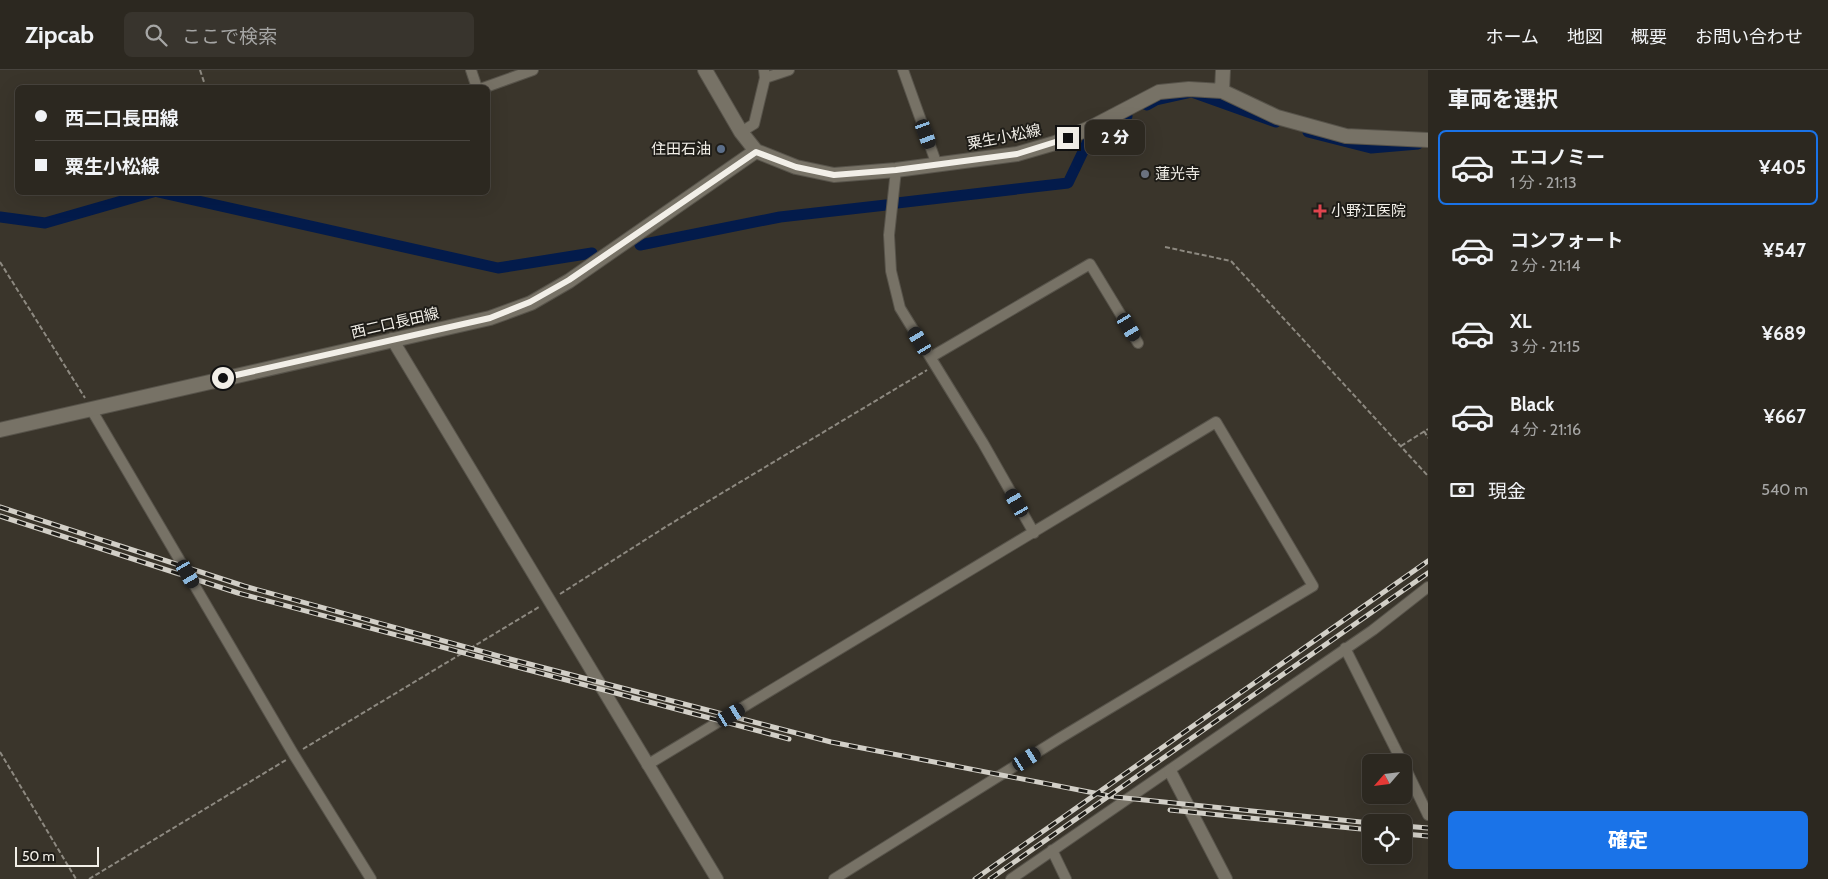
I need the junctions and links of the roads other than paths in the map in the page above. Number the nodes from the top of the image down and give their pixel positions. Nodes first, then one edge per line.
1 (471, 70) edge
2 (533, 70) edge
3 (705, 70) edge
4 (789, 70) edge
5 (904, 70) edge
6 (1222, 70) edge
7 (765, 74) edge
8 (475, 85) edge
9 (490, 85) edge
10 (1222, 91) junction
11 (742, 132) junction
12 (1428, 140) edge
13 (756, 152) junction
14 (937, 166) junction
15 (896, 170) junction
16 (392, 340) junction
17 (1138, 343) dead end
18 (934, 361) junction
19 (91, 409) junction
20 (0, 430) edge
21 (1034, 534) junction
22 (1428, 587) edge
23 (1345, 648) junction
24 (1398, 754) edge
25 (647, 765) junction
26 (1170, 771) junction
27 (1412, 782) edge
28 (1428, 815) edge
29 (1052, 850) junction
30 (371, 879) edge
31 (717, 879) edge
32 (834, 879) edge
33 (1011, 879) edge
34 (1066, 879) edge
35 (1226, 879) edge

1 - 8 street
2 - 9 street
3 - 11 main road
4 - 7 street
5 - 14 street
6 - 10 main road
7 - 11 street
10 - 12 main road, 粟生小松線
10 - 14 main road, 粟生小松線
11 - 13 main road
13 - 15 main road, 粟生小松線
13 - 16 main road, 西二口長田線
14 - 15 main road, 粟生小松線
15 - 18 street
16 - 19 main road, 西二口長田線
16 - 25 street
17 - 18 street
18 - 21 street
19 - 20 main road, 西二口長田線
19 - 30 street
21 - 25 street
21 - 32 street
22 - 23 street
23 - 24 street
23 - 26 street
25 - 31 street
26 - 29 street
26 - 35 street
27 - 28 street
29 - 33 street
29 - 34 street

